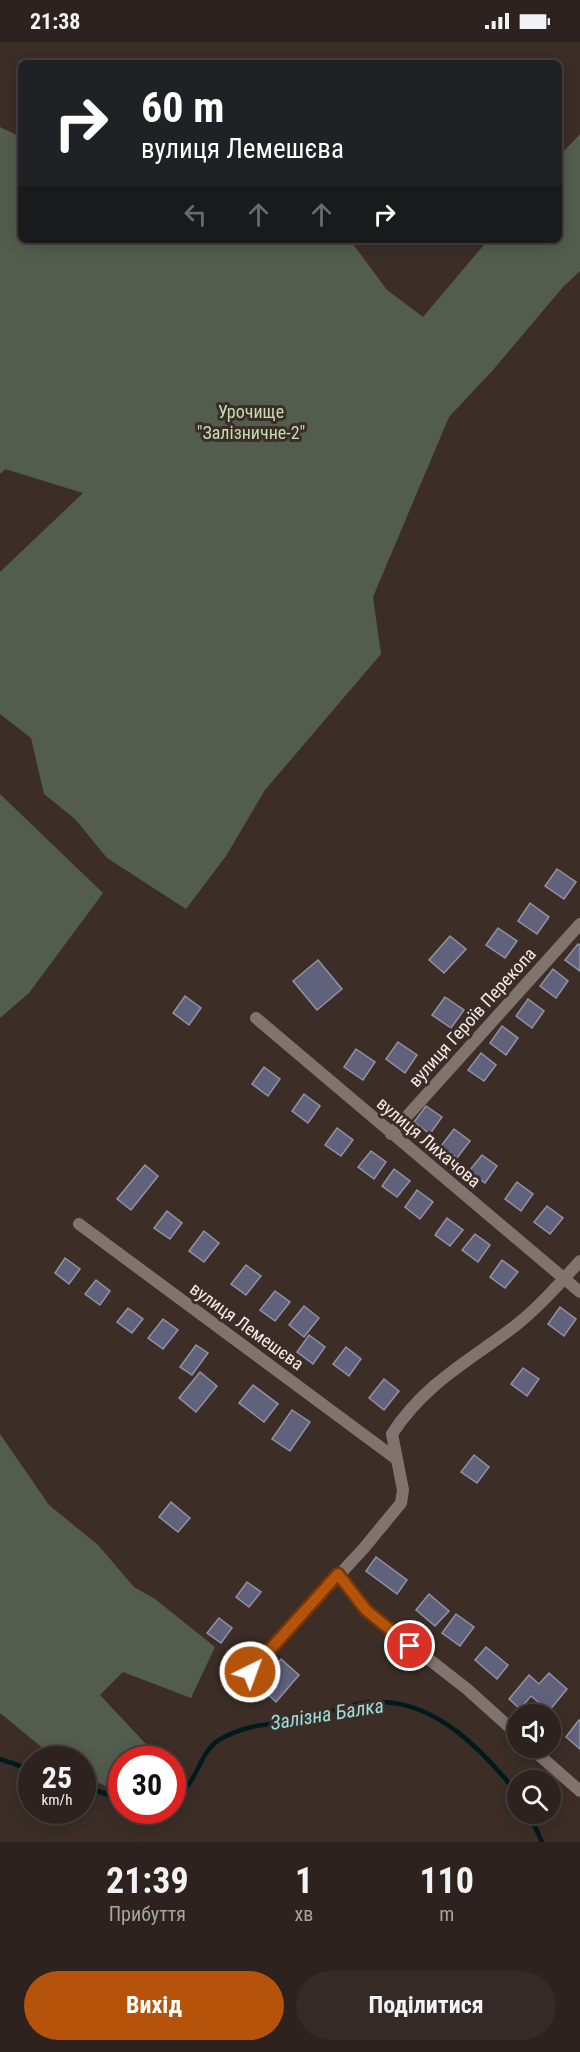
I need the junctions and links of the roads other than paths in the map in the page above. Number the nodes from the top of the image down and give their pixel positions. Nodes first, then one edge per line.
1 (580, 924) edge
2 (256, 1018) dead end
3 (391, 1134) junction
4 (79, 1224) dead end
5 (580, 1261) edge
6 (564, 1279) junction
7 (580, 1292) edge
8 (394, 1452) junction
9 (338, 1574) junction
10 (250, 1672) dead end
11 (507, 1725) edge
12 (542, 1758) edge
13 (580, 1791) edge

1 - 3 street, вулиця Героїв Перекопа
2 - 3 street, вулиця Лихачова
3 - 6 street, вулиця Лихачова
4 - 8 street, вулиця Лемешєва
5 - 6 street
6 - 7 street, вулиця Лихачова
6 - 8 street
8 - 9 street
9 - 10 street
9 - 11 street
12 - 13 street

